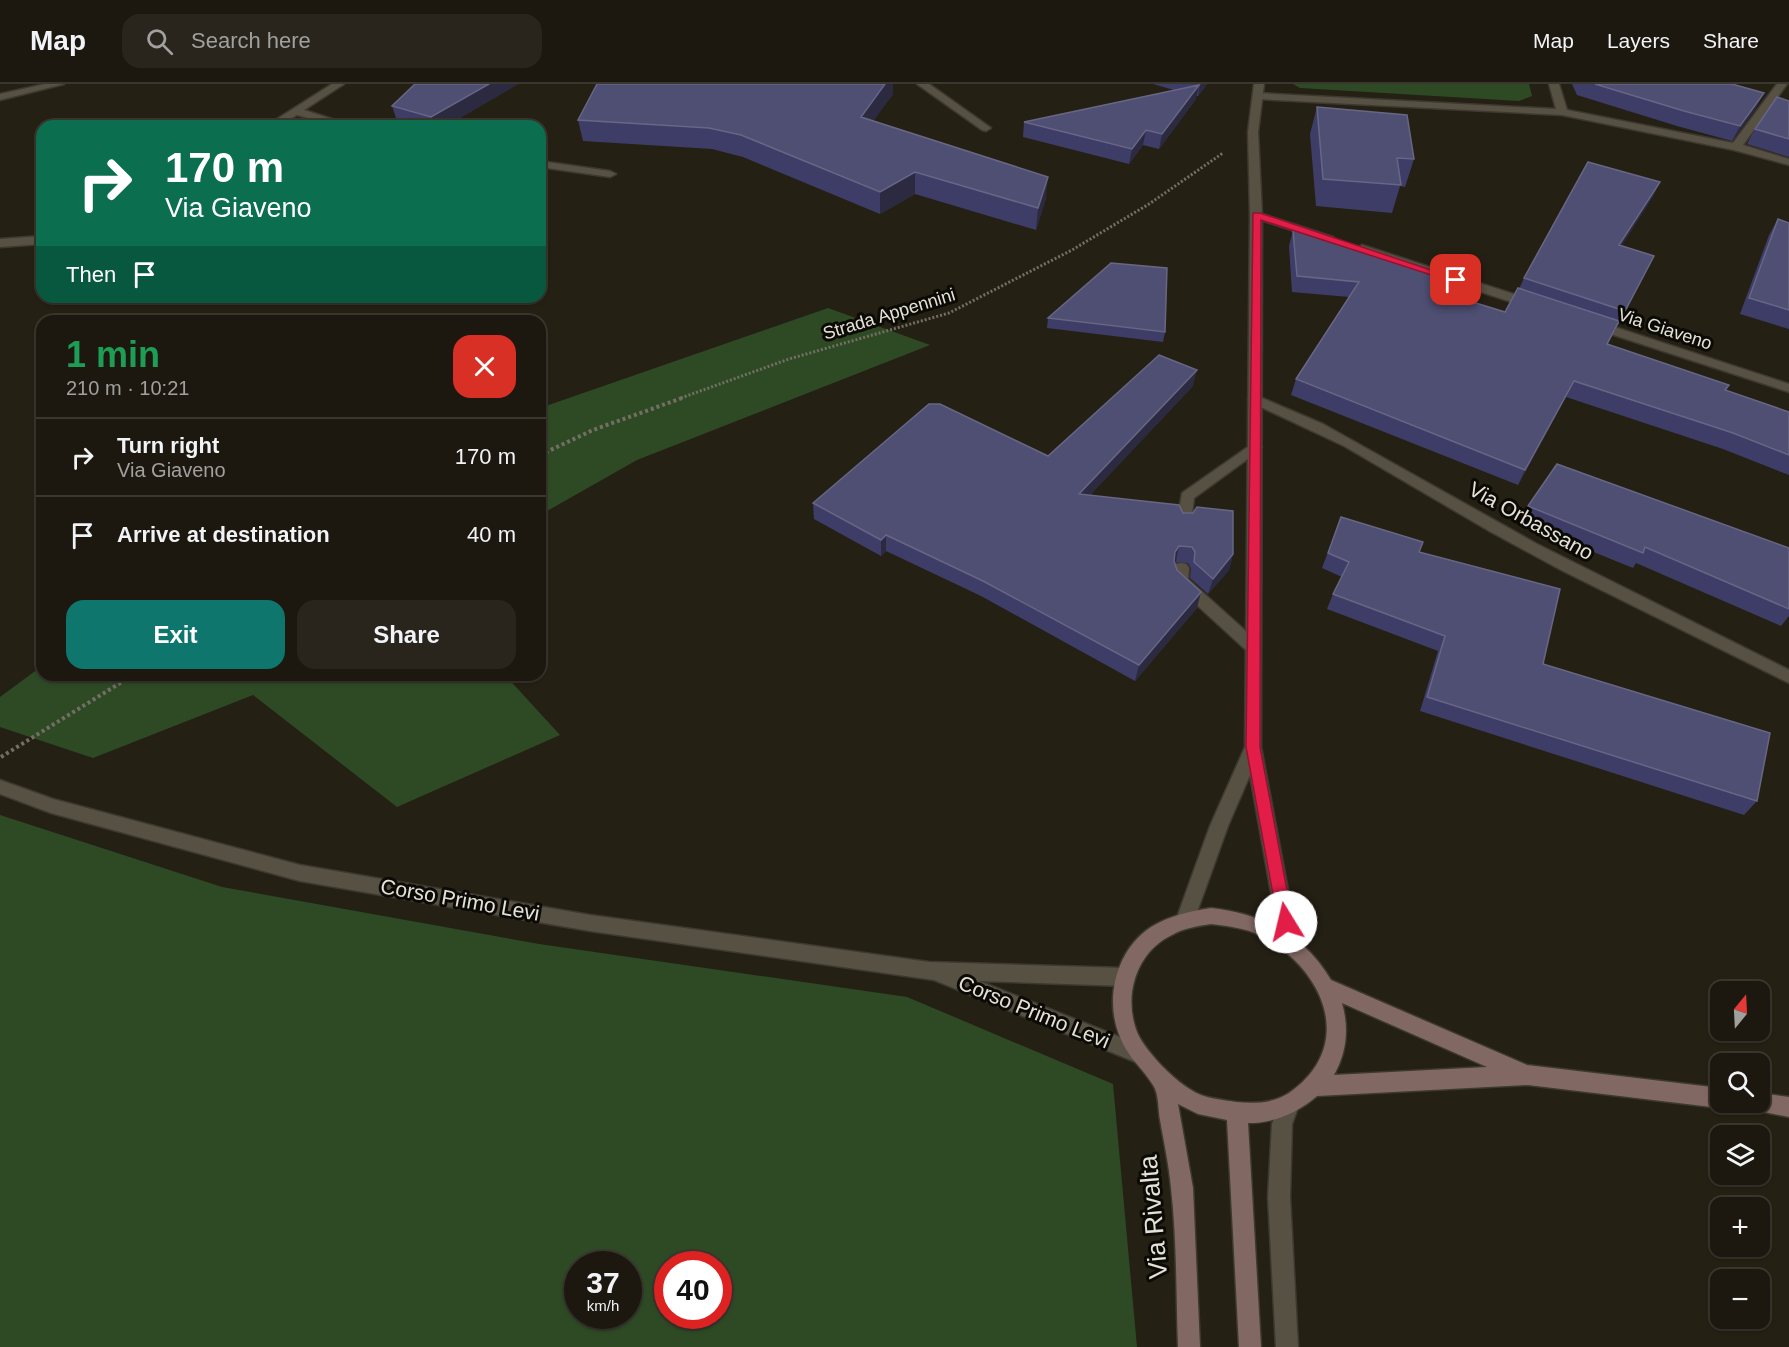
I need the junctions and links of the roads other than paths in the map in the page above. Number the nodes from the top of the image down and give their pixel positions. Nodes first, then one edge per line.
1 (59, 84) edge
2 (339, 84) edge
3 (922, 84) edge
4 (1259, 84) edge
5 (1554, 84) edge
6 (1782, 84) edge
7 (1258, 96) junction
8 (0, 98) edge
9 (295, 111) junction
10 (1562, 112) junction
11 (281, 120) edge
12 (327, 120) edge
13 (986, 128) dead end
14 (1736, 147) junction
15 (1789, 162) edge
16 (546, 166) edge
17 (610, 174) dead end
18 (1256, 215) junction
19 (36, 240) edge
20 (0, 243) edge
21 (1551, 311) edge
22 (1585, 322) edge
23 (1789, 388) edge
24 (1255, 399) junction
25 (1255, 447) junction
26 (1184, 523) edge
27 (1181, 568) edge
28 (1253, 647) junction
29 (1789, 677) edge
30 (1253, 747) junction
31 (0, 787) edge
32 (1185, 920) junction
33 (1289, 943) junction
34 (929, 970) junction
35 (1125, 977) junction
36 (1325, 986) junction
37 (1138, 1054) junction
38 (1528, 1075) junction
39 (1164, 1083) junction
40 (1315, 1086) junction
41 (1710, 1097) edge
42 (1770, 1104) edge
43 (1289, 1105) junction
44 (1789, 1107) edge
45 (1237, 1113) junction
46 (1190, 1347) edge
47 (1250, 1347) edge
48 (1287, 1347) edge

1 - 8 street
2 - 9 street
3 - 13 street
4 - 7 street
5 - 10 street
6 - 14 street
7 - 10 street
7 - 18 street
9 - 11 street
9 - 12 street
10 - 14 street
14 - 15 street
16 - 17 street
18 - 21 street
18 - 24 street
19 - 20 street
22 - 23 street, Via Giaveno
24 - 25 street
24 - 29 street, Via Orbassano
25 - 26 street
25 - 28 street
27 - 28 street
28 - 30 street
30 - 32 street
30 - 33 street
31 - 34 street, Corso Primo Levi
32 - 33 main road
32 - 35 main road
33 - 36 main road
34 - 35 street, Corso Primo Levi
34 - 37 street, Corso Primo Levi
35 - 37 main road
36 - 38 main road
36 - 40 main road
37 - 39 main road
38 - 40 main road
38 - 41 main road
39 - 45 main road
39 - 46 main road, Via Rivalta
40 - 43 main road
42 - 44 main road
43 - 45 main road
43 - 48 street
45 - 47 main road

